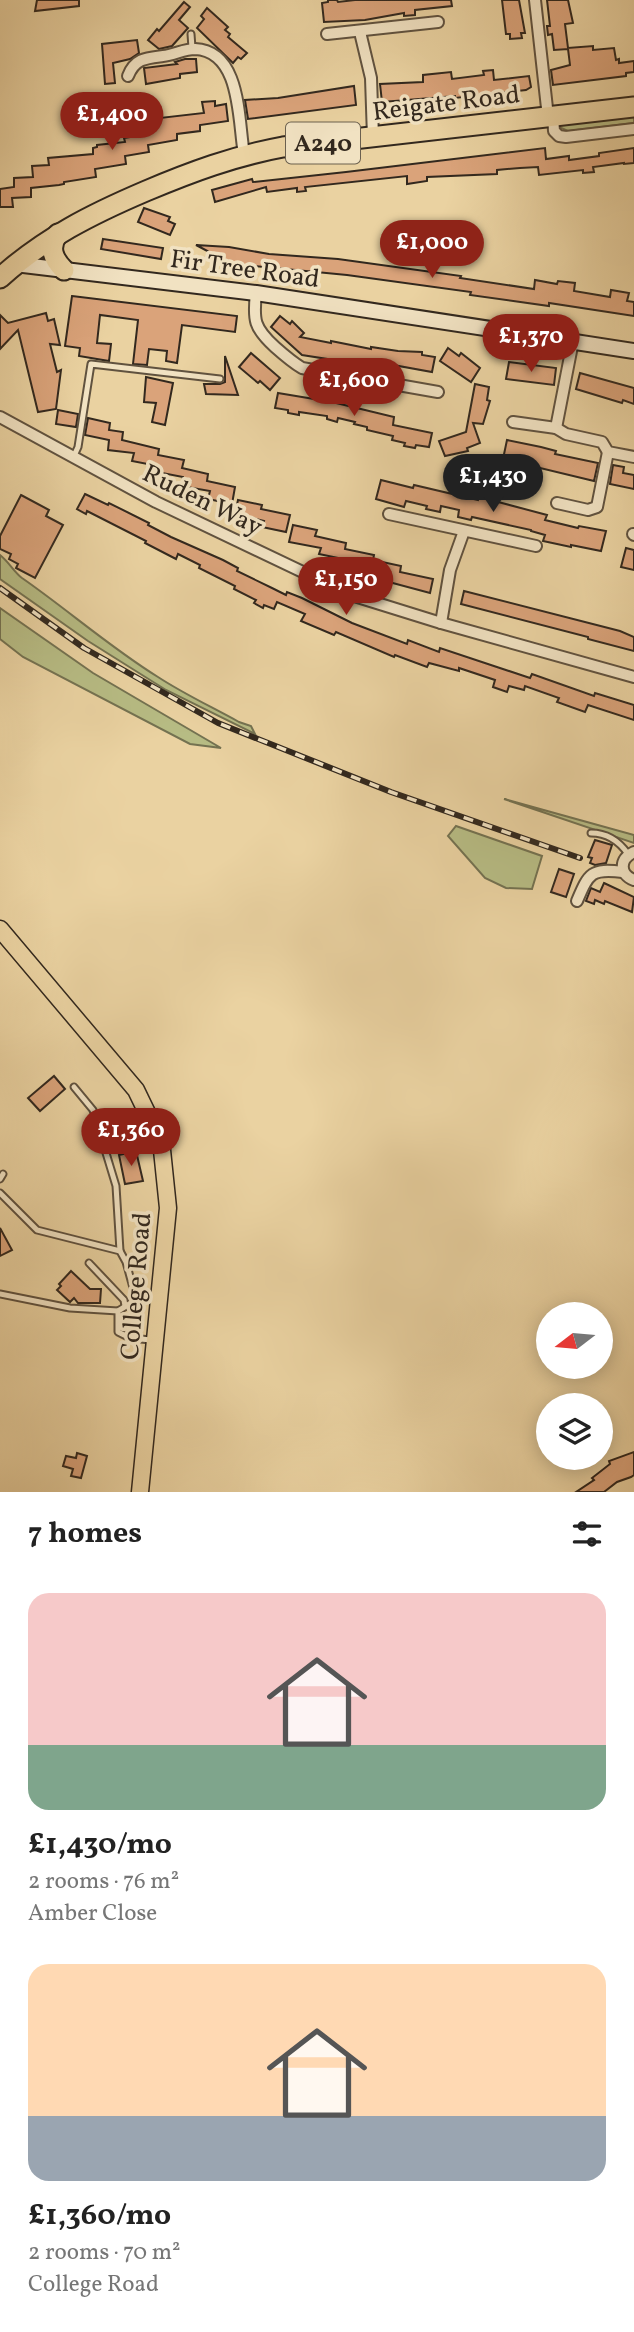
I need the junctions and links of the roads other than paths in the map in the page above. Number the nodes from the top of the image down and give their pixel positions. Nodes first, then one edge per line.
1 (535, 0) edge
2 (438, 22) dead end
3 (360, 32) junction
4 (191, 34) dead end
5 (327, 34) dead end
6 (192, 50) junction
7 (128, 76) dead end
8 (634, 107) edge
9 (551, 116) junction
10 (634, 128) edge
11 (373, 137) junction
12 (244, 155) junction
13 (58, 234) junction
14 (5, 263) edge
15 (64, 270) junction
16 (0, 278) edge
17 (256, 293) junction
18 (573, 341) junction
19 (634, 351) edge
20 (220, 379) dead end
21 (438, 392) dead end
22 (0, 417) edge
23 (513, 422) dead end
24 (556, 428) junction
25 (608, 452) junction
26 (634, 457) edge
27 (73, 458) junction
28 (556, 503) dead end
29 (389, 514) dead end
30 (464, 531) junction
31 (536, 546) dead end
32 (441, 623) junction
33 (634, 677) edge
34 (591, 833) dead end
35 (631, 853) edge
36 (623, 872) junction
37 (634, 880) edge
38 (577, 901) dead end
39 (0, 929) edge
40 (74, 1087) dead end
41 (0, 1193) edge
42 (120, 1251) junction
43 (89, 1263) dead end
44 (0, 1294) edge
45 (125, 1306) junction
46 (118, 1311) junction
47 (155, 1340) junction
48 (140, 1492) edge

1 - 9 street
2 - 3 street
3 - 5 street
3 - 11 street
4 - 6 lane
6 - 7 street
6 - 12 street
8 - 9 highway, Reigate Road / A240
9 - 10 street, Reigate Road
9 - 11 highway, Reigate Road / A240
11 - 12 highway, Reigate Road / A240
12 - 13 highway, Reigate Road / A240
13 - 14 highway, Reigate Road / A240
13 - 15 highway
14 - 15 main road, Fir Tree Road
14 - 16 highway, Reigate Road / A240
15 - 17 main road, Fir Tree Road
17 - 18 main road, Fir Tree Road
17 - 21 street
18 - 19 main road, Fir Tree Road
18 - 24 street
20 - 27 lane
22 - 27 street, Ruden Way
23 - 24 street
24 - 25 street
25 - 26 street
25 - 28 street
27 - 32 street, Ruden Way
29 - 30 street
30 - 31 street
30 - 32 street
32 - 33 street, Ruden Way
34 - 35 lane
35 - 36 street
36 - 37 street
36 - 38 street
39 - 47 main road, College Road
40 - 42 lane
41 - 42 lane
42 - 45 lane
43 - 45 lane
44 - 46 lane
45 - 46 lane
46 - 47 lane
47 - 48 main road, College Road

